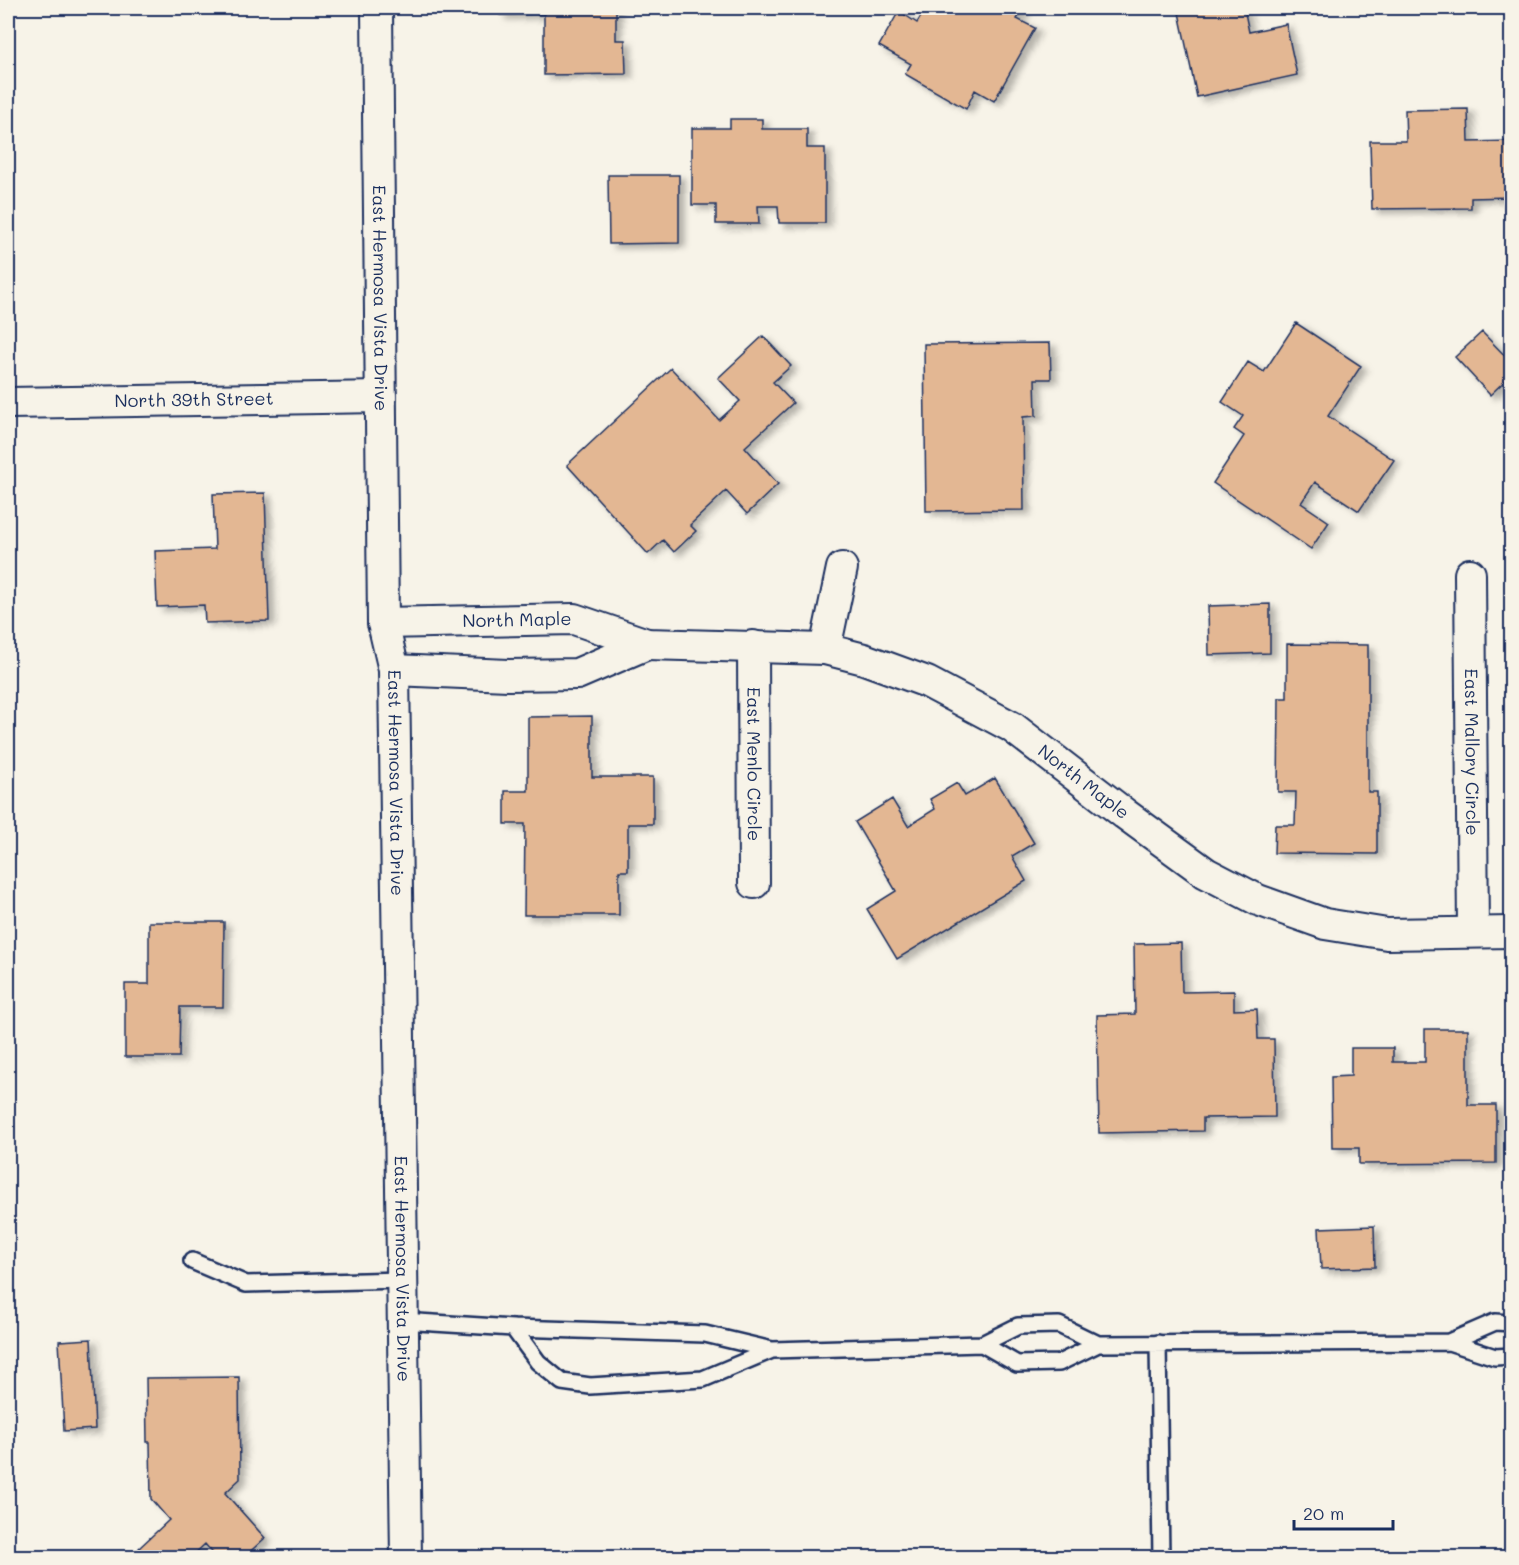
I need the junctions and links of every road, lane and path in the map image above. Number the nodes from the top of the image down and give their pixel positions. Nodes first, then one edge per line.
1 (377, 8) edge
2 (381, 397) junction
3 (8, 404) edge
4 (842, 568) dead end
5 (1470, 573) dead end
6 (383, 623) junction
7 (647, 644) junction
8 (753, 646) junction
9 (825, 649) junction
10 (394, 670) junction
11 (754, 883) dead end
12 (1473, 932) junction
13 (1512, 932) edge
14 (192, 1261) dead end
15 (402, 1280) junction
16 (402, 1321) junction
17 (1512, 1323) edge
18 (513, 1328) junction
19 (1449, 1342) junction
20 (1158, 1343) junction
21 (982, 1344) junction
22 (1098, 1344) junction
23 (772, 1350) junction
24 (1512, 1356) edge
25 (406, 1557) edge
26 (1161, 1557) edge

1 - 2 street, East Hermosa Vista Drive
2 - 3 street, North 39th Street
2 - 6 street, East Hermosa Vista Drive
4 - 9 street
5 - 12 street, East Mallory Circle
6 - 7 street, North Maple
6 - 10 street, East Hermosa Vista Drive
7 - 8 street, North Maple
7 - 10 street, North Maple
8 - 9 street, North Maple
8 - 11 street, East Menlo Circle
9 - 12 street, North Maple
10 - 15 street, East Hermosa Vista Drive
12 - 13 street, North Maple
14 - 15 lane
15 - 16 street, East Hermosa Vista Drive
16 - 18 lane
16 - 25 street, East Hermosa Vista Drive
17 - 19 lane
18 - 23 lane
18 - 23 lane
19 - 20 lane
19 - 24 lane
20 - 22 lane
20 - 26 lane
21 - 22 lane
21 - 22 lane
21 - 23 lane

